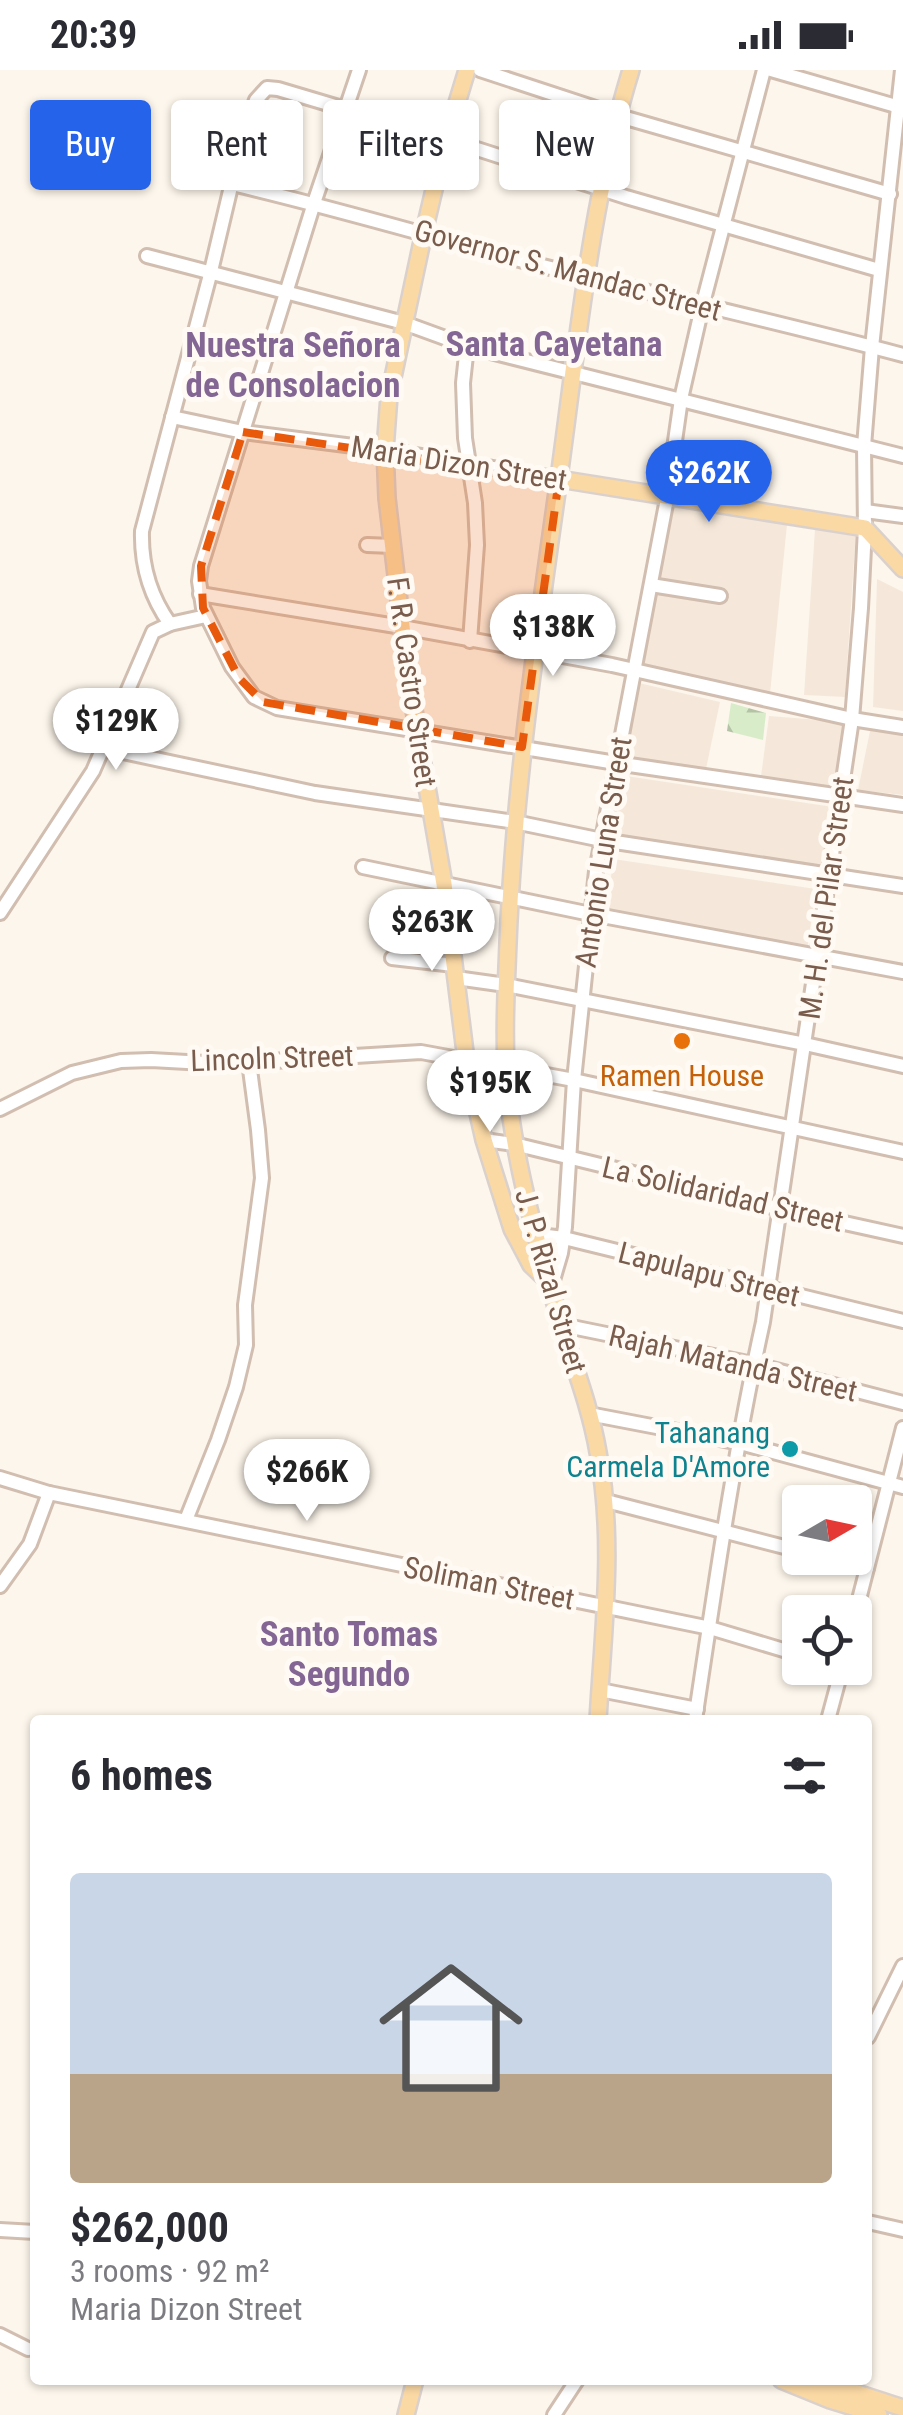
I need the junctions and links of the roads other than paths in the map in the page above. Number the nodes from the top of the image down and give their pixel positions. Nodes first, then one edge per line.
1 (359, 70) edge
2 (467, 70) edge
3 (480, 70) edge
4 (631, 70) edge
5 (768, 70) edge
6 (902, 70) edge
7 (256, 100) edge
8 (348, 100) edge
9 (458, 100) edge
10 (569, 100) edge
11 (622, 100) edge
12 (323, 103) edge
13 (901, 107) edge
14 (630, 120) edge
15 (744, 152) junction
16 (323, 175) edge
17 (231, 190) edge
18 (258, 190) edge
19 (434, 190) edge
20 (603, 190) edge
21 (606, 190) edge
22 (890, 194) junction
23 (314, 203) junction
24 (725, 226) junction
25 (424, 232) junction
26 (148, 256) dead end
27 (879, 270) junction
28 (211, 271) junction
29 (586, 276) junction
30 (288, 292) junction
31 (702, 307) junction
32 (404, 323) junction
33 (467, 346) junction
34 (872, 346) junction
35 (903, 355) edge
36 (573, 372) junction
37 (681, 399) junction
38 (172, 417) junction
39 (243, 432) junction
40 (864, 446) junction
41 (384, 450) junction
42 (903, 456) edge
43 (468, 463) junction
44 (559, 479) junction
45 (667, 496) junction
46 (903, 516) edge
47 (865, 520) junction
48 (367, 545) dead end
49 (393, 546) junction
50 (903, 569) edge
51 (651, 584) junction
52 (200, 594) junction
53 (720, 596) dead end
54 (206, 616) junction
55 (170, 624) junction
56 (402, 627) junction
57 (470, 641) junction
58 (534, 653) junction
59 (634, 671) junction
60 (852, 719) junction
61 (903, 727) edge
62 (417, 730) junction
63 (522, 746) junction
64 (104, 748) junction
65 (616, 763) junction
66 (840, 796) junction
67 (903, 805) edge
68 (431, 811) junction
69 (515, 822) junction
70 (602, 840) junction
71 (364, 868) dead end
72 (830, 874) junction
73 (444, 884) junction
74 (903, 886) edge
75 (510, 897) junction
76 (0, 913) edge
77 (590, 914) junction
78 (392, 958) dead end
79 (818, 958) junction
80 (455, 971) junction
81 (903, 972) edge
82 (506, 985) junction
83 (581, 1000) junction
84 (805, 1044) junction
85 (466, 1060) junction
86 (249, 1062) junction
87 (903, 1066) edge
88 (506, 1068) junction
89 (574, 1080) junction
90 (0, 1109) edge
91 (792, 1128) junction
92 (484, 1140) junction
93 (514, 1144) junction
94 (903, 1152) edge
95 (568, 1157) junction
96 (781, 1209) junction
97 (514, 1232) junction
98 (537, 1233) junction
99 (903, 1236) edge
100 (564, 1238) junction
101 (550, 1285) junction
102 (768, 1289) junction
103 (903, 1321) edge
104 (562, 1325) junction
105 (754, 1364) junction
106 (903, 1403) edge
107 (590, 1414) junction
108 (903, 1428) edge
109 (740, 1443) junction
110 (0, 1478) edge
111 (887, 1484) junction
112 (903, 1487) edge
113 (48, 1493) junction
114 (606, 1501) junction
115 (186, 1520) junction
116 (724, 1532) junction
117 (782, 1546) edge
118 (872, 1547) edge
119 (0, 1586) edge
120 (605, 1606) junction
121 (710, 1628) junction
122 (782, 1649) edge
123 (836, 1685) edge
124 (600, 1690) junction
125 (696, 1714) edge
126 (598, 1715) edge
127 (829, 1715) edge
128 (903, 1966) edge
129 (872, 2029) edge
130 (872, 2223) edge
131 (0, 2230) edge
132 (903, 2230) edge
133 (30, 2232) edge
134 (0, 2335) edge
135 (28, 2348) dead end
136 (414, 2385) edge
137 (574, 2385) edge
138 (793, 2385) edge
139 (832, 2385) edge
140 (903, 2408) edge
141 (406, 2415) edge
142 (554, 2415) edge
143 (878, 2415) edge

1 - 8 street
2 - 9 main road, F. R. Castro Street
3 - 10 street
4 - 11 main road, J. P. Rizal Street
5 - 13 street
5 - 15 street, Antonio Luna Street
6 - 13 street, M. H. del Pilar Street
7 - 12 street
13 - 22 street, M. H. del Pilar Street
14 - 15 street
15 - 22 street
15 - 24 street, Antonio Luna Street
16 - 23 street
17 - 28 street
18 - 23 street, Governor S. Mandac Street
19 - 25 main road, F. R. Castro Street
20 - 29 main road, J. P. Rizal Street
21 - 24 street
22 - 27 street, M. H. del Pilar Street
23 - 25 street, Governor S. Mandac Street
23 - 30 street
24 - 27 street
24 - 31 street, Antonio Luna Street
25 - 29 street, Governor S. Mandac Street
25 - 32 main road, F. R. Castro Street
26 - 28 street
27 - 34 street, M. H. del Pilar Street
28 - 30 street
28 - 38 street
29 - 31 street, Governor S. Mandac Street
29 - 36 main road, J. P. Rizal Street
30 - 32 street
30 - 39 street
31 - 34 street, Governor S. Mandac Street
31 - 37 street, Antonio Luna Street
32 - 33 street
32 - 41 main road, F. R. Castro Street
33 - 36 street
33 - 43 street
34 - 35 street, Governor S. Mandac Street
34 - 40 street, M. H. del Pilar Street
36 - 37 street
36 - 44 main road, J. P. Rizal Street
37 - 40 street
37 - 45 street, Antonio Luna Street
38 - 39 street, Maria Dizon Street
38 - 55 street
39 - 41 street, Maria Dizon Street
39 - 52 street
40 - 42 street
40 - 47 street, M. H. del Pilar Street
41 - 43 street, Maria Dizon Street
41 - 49 main road, F. R. Castro Street
43 - 44 street, Maria Dizon Street
43 - 57 street
44 - 45 main road, Maria Dizon Street
44 - 58 main road, J. P. Rizal Street
45 - 47 main road, Maria Dizon Street
45 - 51 street, Antonio Luna Street
46 - 47 street
47 - 50 main road
47 - 60 street, M. H. del Pilar Street
48 - 49 street
49 - 56 main road, F. R. Castro Street
51 - 53 street
51 - 59 street, Antonio Luna Street
52 - 54 street
52 - 56 street
54 - 55 street
54 - 62 street
55 - 64 street
56 - 57 street
56 - 62 main road, F. R. Castro Street
57 - 58 street
58 - 59 street
58 - 63 main road, J. P. Rizal Street
59 - 60 street
59 - 65 street, Antonio Luna Street
60 - 61 street
60 - 66 street, M. H. del Pilar Street
62 - 63 street
62 - 68 main road, F. R. Castro Street
63 - 65 street
63 - 69 main road, J. P. Rizal Street
64 - 68 street
64 - 76 street
65 - 66 street
65 - 70 street, Antonio Luna Street
66 - 67 street
66 - 72 street, M. H. del Pilar Street
68 - 69 street
68 - 73 main road, F. R. Castro Street
69 - 70 street
69 - 75 main road, J. P. Rizal Street
70 - 72 street
70 - 77 street, Antonio Luna Street
71 - 73 street
72 - 74 street
72 - 79 street, M. H. del Pilar Street
73 - 75 street
73 - 80 main road, F. R. Castro Street
75 - 77 street
75 - 82 main road, J. P. Rizal Street
77 - 79 street
77 - 83 street, Antonio Luna Street
78 - 80 street
79 - 81 street
79 - 84 street, M. H. del Pilar Street
80 - 82 street
80 - 85 main road, F. R. Castro Street
82 - 83 street
82 - 88 main road, J. P. Rizal Street
83 - 84 street
83 - 89 street, Antonio Luna Street
84 - 87 street
84 - 91 street, M. H. del Pilar Street
85 - 86 street, Lincoln Street
85 - 88 street, Lincoln Street
85 - 92 main road, F. R. Castro Street
86 - 90 street, Lincoln Street
86 - 115 street
88 - 89 street, Lincoln Street
88 - 93 main road, J. P. Rizal Street
89 - 91 street, Lincoln Street
89 - 95 street, Antonio Luna Street
91 - 94 street, Lincoln Street
91 - 96 street, M. H. del Pilar Street
92 - 93 street, La Solidaridad Street
92 - 97 main road, F. R. Castro Street
93 - 95 street, La Solidaridad Street
93 - 98 main road, J. P. Rizal Street
95 - 96 street, La Solidaridad Street
95 - 100 street, Antonio Luna Street
96 - 99 street, La Solidaridad Street
96 - 102 street, M. H. del Pilar Street
97 - 98 street, Lapulapu Street
97 - 101 main road, F. R. Castro Street
98 - 100 street, Lapulapu Street
98 - 101 main road, J. P. Rizal Street
100 - 101 street, Antonio Luna Street
100 - 102 street, Lapulapu Street
101 - 104 main road, J. P. Rizal Street
102 - 103 street, Lapulapu Street
102 - 105 street, M. H. del Pilar Street
104 - 105 street, Rajah Matanda Street
104 - 107 main road, J. P. Rizal Street
105 - 106 street, Rajah Matanda Street
105 - 109 street, M. H. del Pilar Street
107 - 109 street
107 - 114 main road, J. P. Rizal Street
108 - 111 street
109 - 111 street
109 - 116 street, M. H. del Pilar Street
110 - 113 street, Soliman Street
111 - 112 street
111 - 118 street
113 - 115 street, Soliman Street
113 - 119 street
114 - 116 street
114 - 120 main road, J. P. Rizal Street
115 - 120 street, Soliman Street
116 - 117 street
116 - 121 street, M. H. del Pilar Street
120 - 121 street, Soliman Street
120 - 124 main road, J. P. Rizal Street
121 - 122 street, Soliman Street
121 - 125 street, M. H. del Pilar Street
123 - 127 street
124 - 125 street
124 - 126 main road, J. P. Rizal Street
128 - 129 street
130 - 132 street
131 - 133 street
134 - 135 street
136 - 141 main road
137 - 142 street
138 - 143 main road
139 - 140 main road

